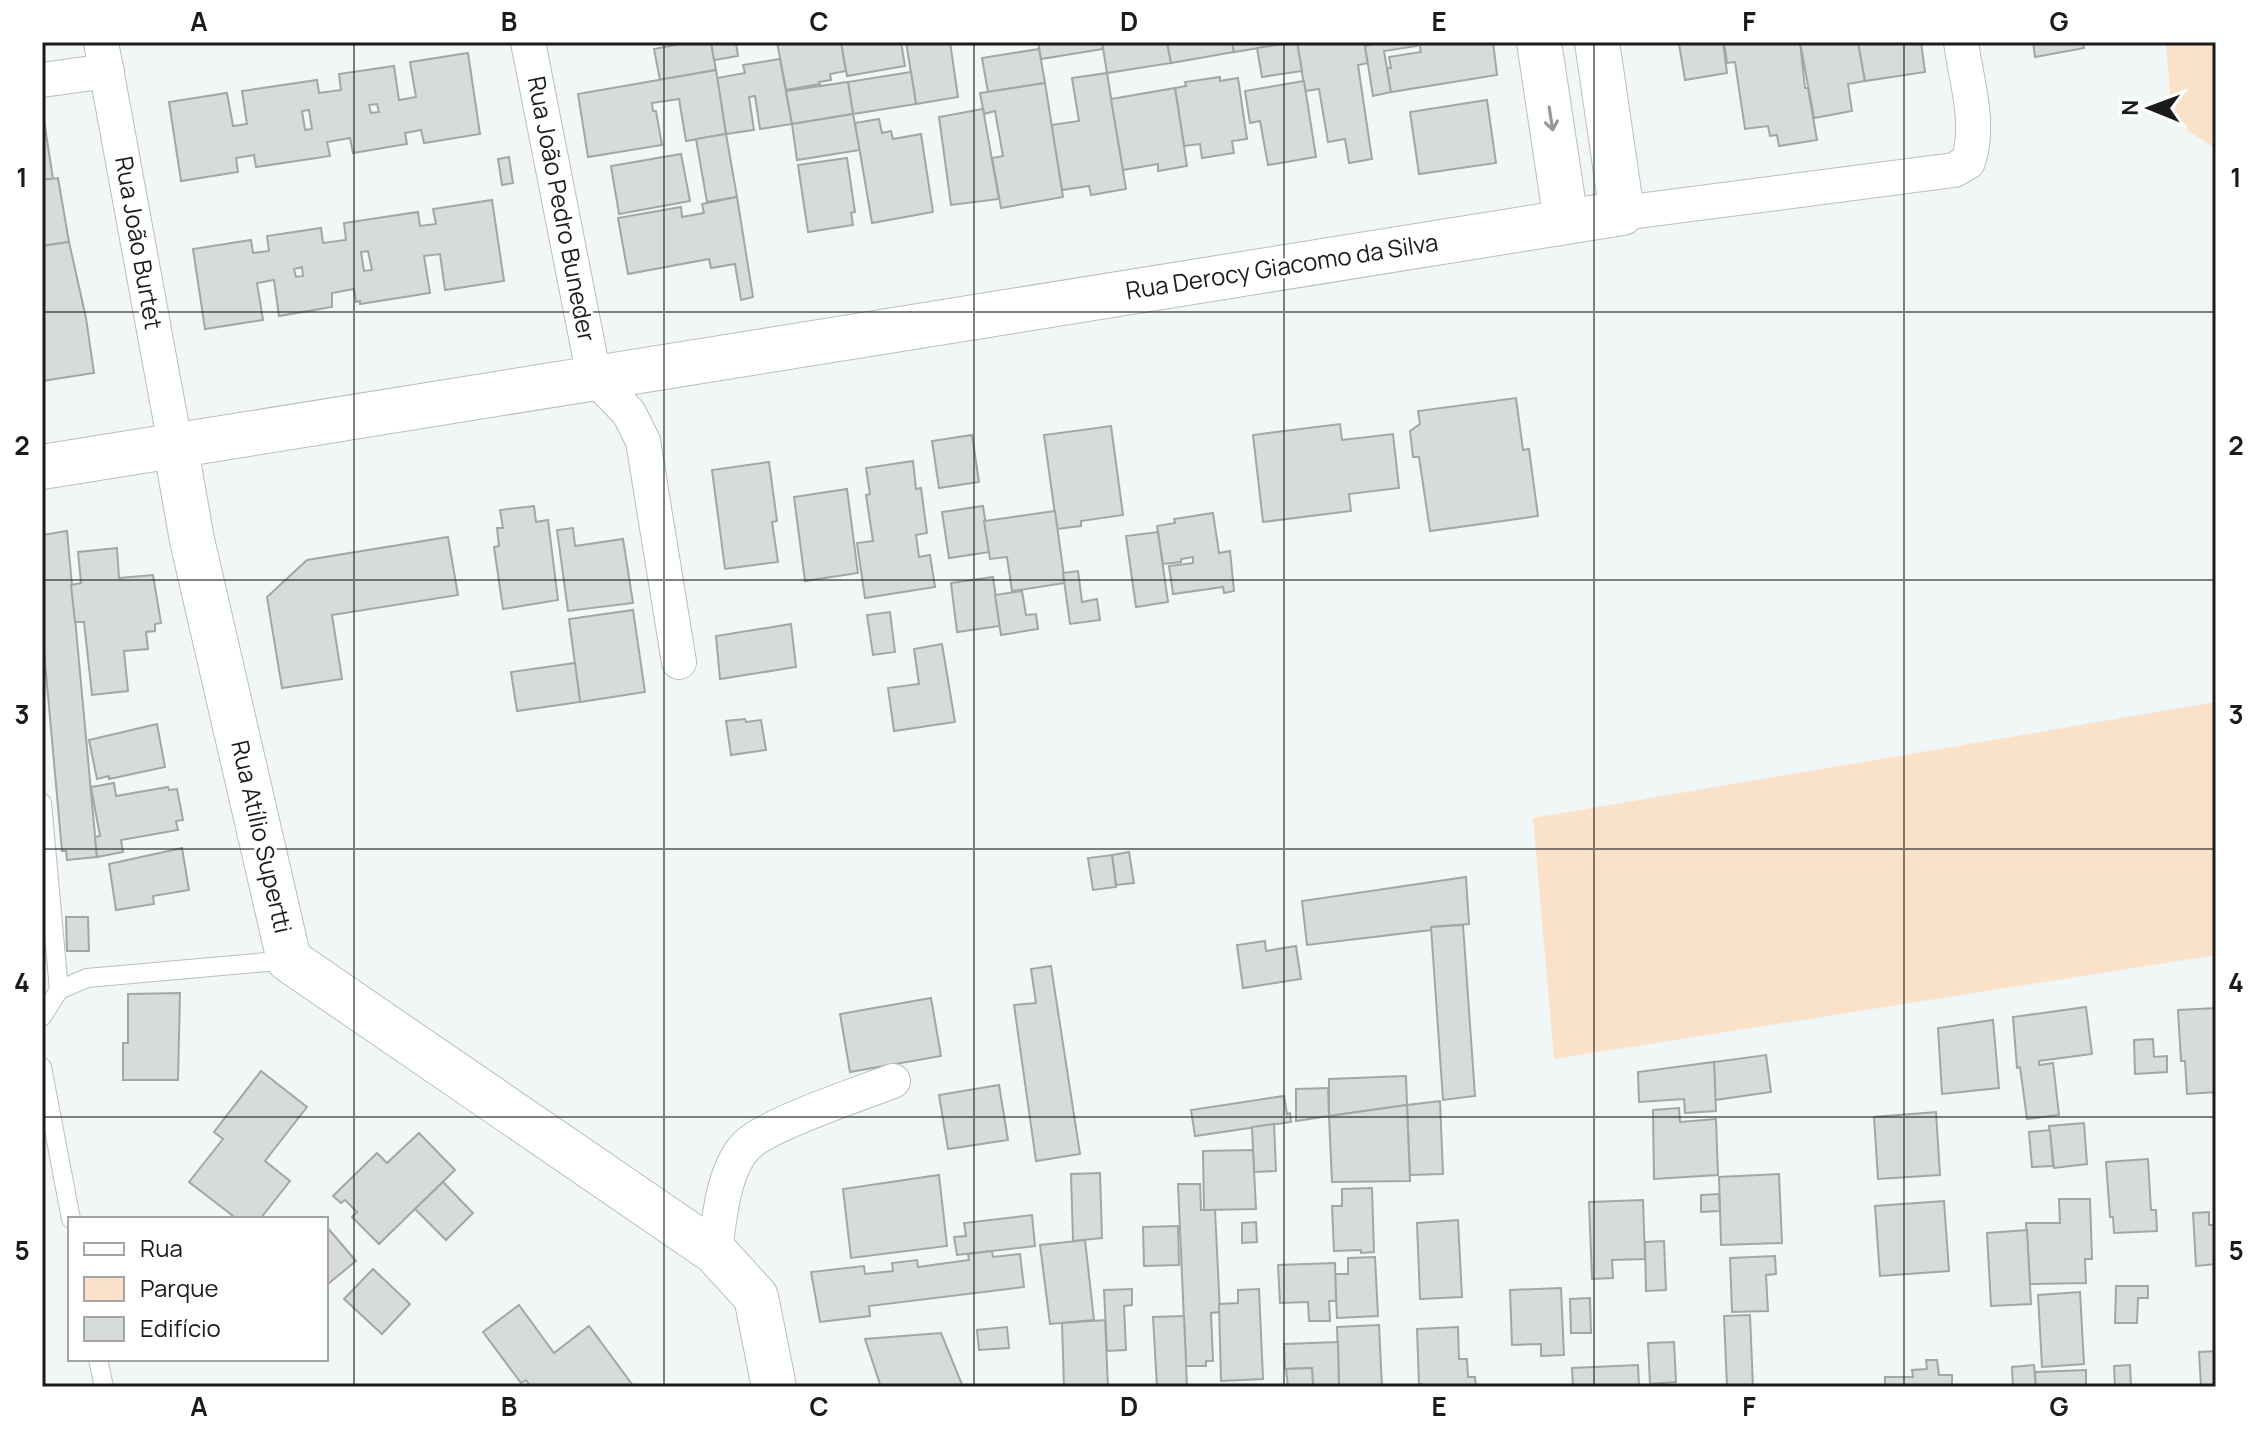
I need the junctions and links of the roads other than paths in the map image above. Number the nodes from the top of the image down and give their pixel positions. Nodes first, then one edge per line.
1 (528, 42) edge
2 (1539, 42) edge
3 (1597, 42) edge
4 (1961, 42) edge
5 (104, 56) edge
6 (42, 80) edge
7 (1622, 213) junction
8 (1566, 221) junction
9 (594, 377) junction
10 (175, 444) junction
11 (42, 467) edge
12 (679, 662) dead end
13 (42, 803) edge
14 (48, 930) edge
15 (289, 960) junction
16 (59, 990) junction
17 (42, 1017) edge
18 (42, 1067) edge
19 (893, 1081) dead end
20 (71, 1217) edge
21 (715, 1252) junction
22 (98, 1361) edge
23 (104, 1387) edge
24 (774, 1387) edge

1 - 9 street, Rua João Pedro Buneder
2 -> 8 street
3 - 7 street
4 - 7 street, Rua Derocy Giacomo da Silva
5 - 6 street
5 - 10 street, Rua João Burtet
7 - 8 street, Rua Derocy Giacomo da Silva
8 - 9 street, Rua Derocy Giacomo da Silva
9 - 10 street
9 - 12 street
10 - 11 street
10 - 15 street, Rua Atílio Supertti
13 - 14 lane
14 - 16 lane
15 - 16 lane
15 - 21 street, Rua Atílio Supertti
16 - 17 lane
18 - 20 lane
19 - 21 street
21 - 24 street, Rua Atílio Supertti
22 - 23 lane

